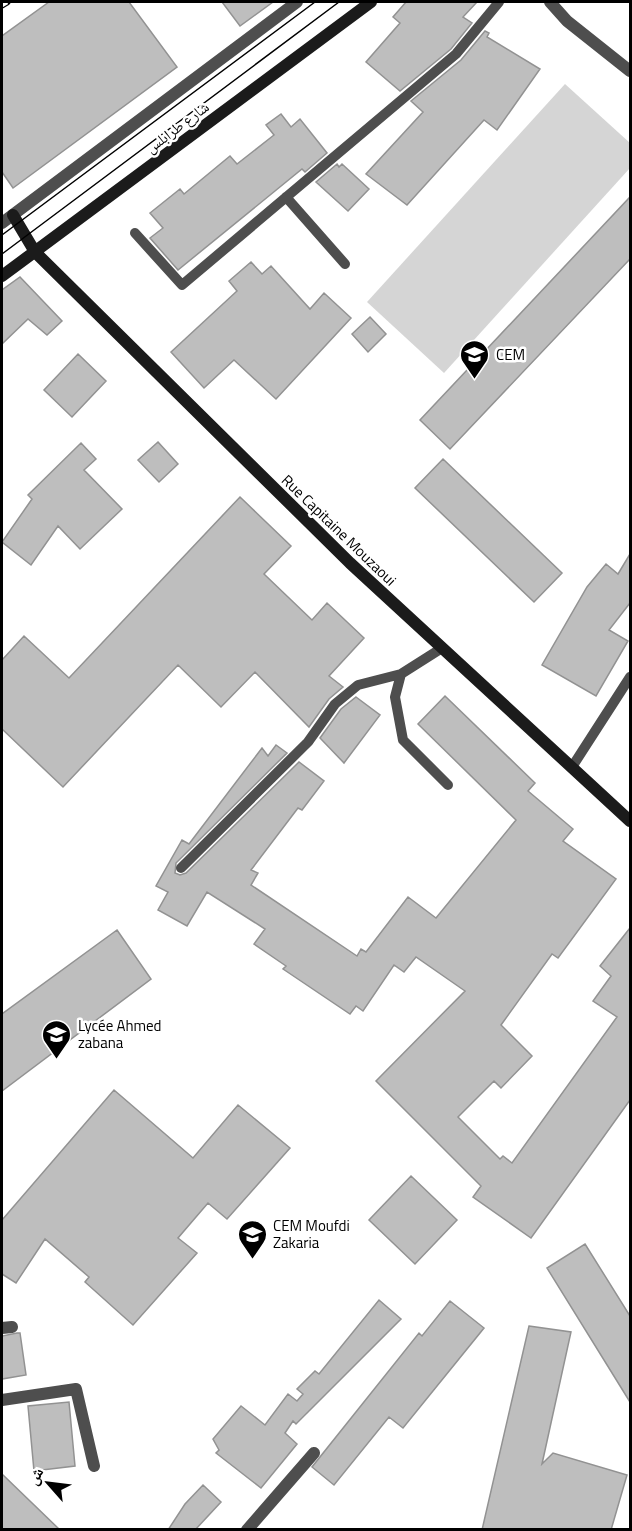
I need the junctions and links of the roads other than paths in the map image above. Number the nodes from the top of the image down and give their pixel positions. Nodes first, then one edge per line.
1 (297, 2) edge
2 (371, 2) edge
3 (499, 2) edge
4 (549, 2) edge
5 (630, 71) edge
6 (286, 197) junction
7 (13, 215) junction
8 (2, 223) edge
9 (135, 233) dead end
10 (35, 252) junction
11 (345, 264) dead end
12 (2, 276) edge
13 (441, 648) junction
14 (401, 674) junction
15 (630, 677) edge
16 (572, 767) junction
17 (448, 785) dead end
18 (630, 821) edge
19 (181, 868) dead end
20 (2, 1400) edge
21 (314, 1453) dead end
22 (94, 1466) dead end
23 (247, 1530) edge

1 - 7 street
2 - 10 main road, شارع طرابلس
3 - 6 lane
4 - 5 street
6 - 9 lane
6 - 11 lane
7 - 8 street
7 - 10 main road, Rue Capitaine Mouzaoui
10 - 12 main road, شارع طرابلس
10 - 13 main road, Rue Capitaine Mouzaoui
13 - 14 lane
13 - 16 main road, Rue Capitaine Mouzaoui
14 - 17 lane
14 - 19 lane
15 - 16 lane
16 - 18 main road, Rue Capitaine Mouzaoui
20 - 22 street
21 - 23 street

